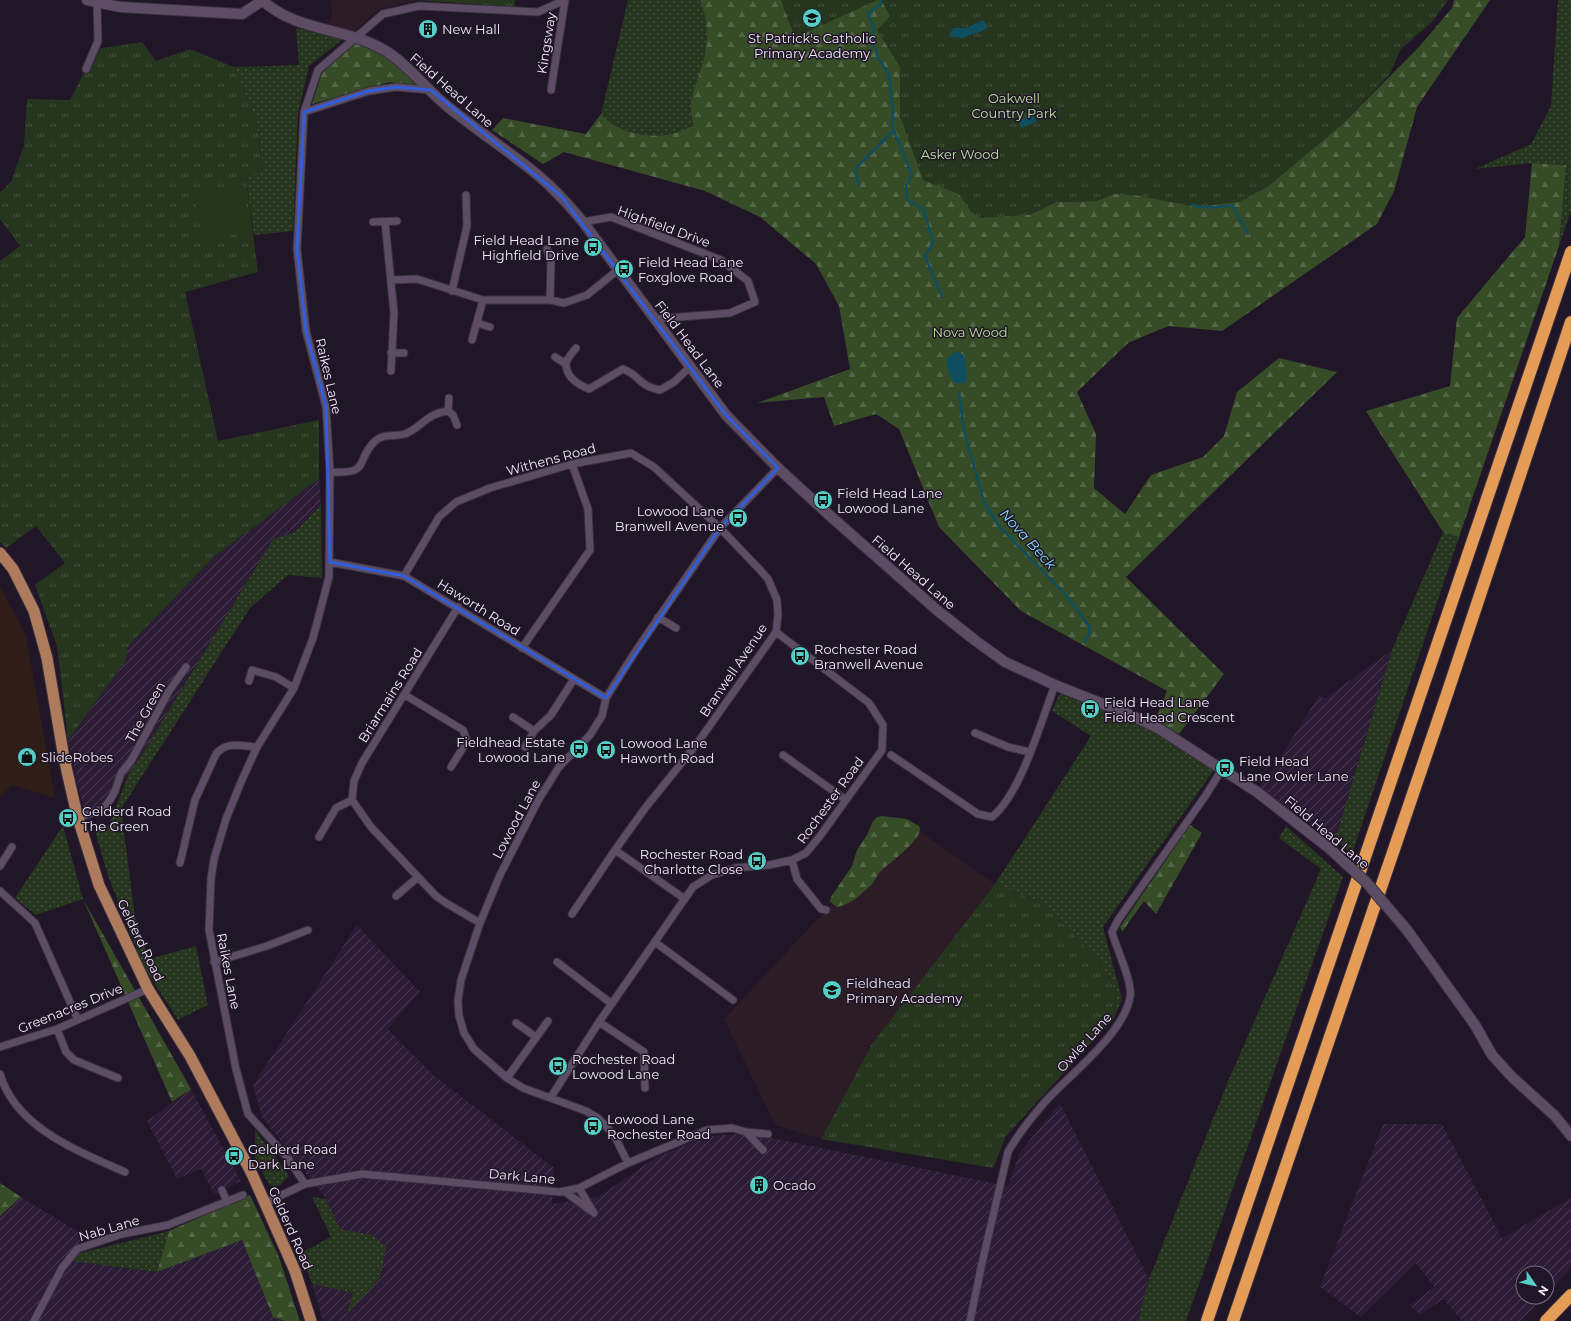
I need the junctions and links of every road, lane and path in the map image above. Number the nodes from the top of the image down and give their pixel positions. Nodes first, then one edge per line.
1 (262, 0) edge
2 (565, 0) edge
3 (92, 1) edge
4 (355, 37) junction
5 (86, 70) dead end
6 (431, 90) junction
7 (551, 90) dead end
8 (304, 112) junction
9 (466, 195) dead end
10 (397, 221) dead end
11 (373, 222) dead end
12 (385, 222) junction
13 (583, 222) junction
14 (546, 249) dead end
15 (1571, 252) edge
16 (618, 270) junction
17 (391, 280) junction
18 (452, 291) junction
19 (482, 300) junction
20 (550, 300) junction
21 (655, 319) junction
22 (1571, 322) edge
23 (477, 323) junction
24 (490, 327) dead end
25 (472, 340) dead end
26 (576, 348) dead end
27 (391, 353) junction
28 (404, 353) dead end
29 (555, 357) dead end
30 (566, 364) junction
31 (691, 366) junction
32 (391, 371) dead end
33 (449, 398) dead end
34 (448, 411) junction
35 (457, 425) dead end
36 (572, 464) junction
37 (778, 468) junction
38 (330, 472) junction
39 (720, 528) junction
40 (0, 553) edge
41 (330, 562) junction
42 (404, 576) junction
43 (458, 607) junction
44 (658, 617) junction
45 (676, 628) dead end
46 (776, 632) junction
47 (522, 648) junction
48 (186, 667) dead end
49 (574, 679) junction
50 (249, 681) dead end
51 (1055, 685) junction
52 (294, 688) junction
53 (405, 695) junction
54 (606, 698) junction
55 (513, 717) dead end
56 (534, 731) junction
57 (975, 733) dead end
58 (525, 747) dead end
59 (257, 748) junction
60 (1030, 752) junction
61 (783, 755) dead end
62 (890, 755) dead end
63 (451, 767) dead end
64 (1222, 769) junction
65 (352, 800) junction
66 (846, 800) junction
67 (78, 818) junction
68 (319, 837) dead end
69 (12, 847) dead end
70 (615, 850) junction
71 (792, 860) junction
72 (180, 862) dead end
73 (0, 866) edge
74 (418, 877) junction
75 (0, 891) edge
76 (396, 896) dead end
77 (685, 899) junction
78 (826, 910) dead end
79 (572, 914) dead end
80 (480, 922) junction
81 (308, 930) dead end
82 (655, 942) junction
83 (214, 962) junction
84 (557, 962) dead end
85 (148, 989) junction
86 (733, 1000) dead end
87 (612, 1004) junction
88 (78, 1020) junction
89 (548, 1021) dead end
90 (599, 1022) junction
91 (516, 1024) dead end
92 (57, 1029) junction
93 (536, 1037) junction
94 (0, 1048) edge
95 (0, 1074) edge
96 (118, 1078) dead end
97 (507, 1078) junction
98 (645, 1088) dead end
99 (551, 1097) junction
100 (746, 1132) junction
101 (768, 1134) dead end
102 (1571, 1136) edge
103 (763, 1150) dead end
104 (628, 1163) junction
105 (125, 1172) dead end
106 (305, 1184) junction
107 (579, 1188) junction
108 (222, 1190) dead end
109 (564, 1191) junction
110 (243, 1195) dead end
111 (228, 1202) junction
112 (265, 1203) junction
113 (1571, 1295) edge
114 (34, 1321) edge
115 (311, 1321) edge
116 (970, 1321) edge
117 (1207, 1321) edge
118 (1233, 1321) edge
119 (1546, 1321) edge

1 - 3 main road
1 - 4 main road, Field Head Lane
2 - 4 street, Raikes Lane
2 - 7 street, Kingsway
3 - 5 street
4 - 6 main road, Field Head Lane
4 - 8 street, Raikes Lane
6 - 8 street
6 - 13 main road, Field Head Lane
8 - 38 street, Raikes Lane
9 - 18 street
10 - 12 street
11 - 12 street
12 - 17 street
13 - 16 main road, Field Head Lane
13 - 21 street, Highfield Drive
14 - 20 street
15 - 117 highway
16 - 20 street
16 - 21 main road, Field Head Lane
17 - 18 street
17 - 27 street
18 - 19 street
19 - 20 street
19 - 23 street
21 - 31 main road, Field Head Lane
22 - 118 highway
23 - 24 street
23 - 25 street
26 - 30 street
27 - 28 street
27 - 32 street
29 - 30 street
30 - 31 street
31 - 37 main road, Field Head Lane
33 - 34 street
34 - 35 street
34 - 38 street
36 - 39 street, Withens Road
36 - 42 street, Withens Road
36 - 47 street
37 - 39 street, Lowood Lane
37 - 51 main road, Field Head Lane
38 - 41 street, Raikes Lane
39 - 44 street, Lowood Lane
39 - 46 street, Branwell Avenue
40 - 67 main road, Gelderd Road
41 - 42 street, Haworth Road
41 - 52 street, Raikes Lane
42 - 43 street, Haworth Road
43 - 47 street, Haworth Road
43 - 53 street, Briarmains Road
44 - 45 street
44 - 54 street, Lowood Lane
46 - 66 street, Rochester Road
46 - 70 street, Branwell Avenue
47 - 49 street, Haworth Road
48 - 67 street, The Green
49 - 54 street, Haworth Road
49 - 56 street
50 - 52 street
51 - 60 street
51 - 64 main road, Field Head Lane
52 - 59 street, Raikes Lane
53 - 63 street
53 - 65 street, Briarmains Road
54 - 80 street, Lowood Lane
55 - 56 street
56 - 58 street
57 - 60 street
59 - 72 street
59 - 83 street, Raikes Lane
60 - 62 street
61 - 66 street
64 - 102 main road, Field Head Lane, bridge
64 - 116 street, Owler Lane
65 - 68 street
65 - 74 street
66 - 71 street, Rochester Road
67 - 85 main road, Gelderd Road
69 - 73 street
70 - 77 street
70 - 79 street, Branwell Avenue
71 - 77 street, Rochester Road
71 - 78 street
74 - 76 street
74 - 80 street
75 - 88 street
77 - 82 street, Rochester Road
80 - 97 street, Lowood Lane
81 - 83 street
82 - 86 street
82 - 87 street, Rochester Road
83 - 106 street, Raikes Lane
84 - 87 street
85 - 88 street, Greenacres Drive
85 - 112 main road, Gelderd Road
87 - 90 street, Rochester Road
88 - 92 street, Greenacres Drive
89 - 93 street
90 - 98 street
90 - 99 street, Rochester Road
91 - 93 street
92 - 94 street, Greenacres Drive
92 - 96 street
93 - 97 street
95 - 105 street
97 - 99 street, Lowood Lane
99 - 104 street, Lowood Lane
100 - 101 street, Dark Lane
100 - 103 street
100 - 104 street, Dark Lane
104 - 107 street, Dark Lane
106 - 109 street, Dark Lane
106 - 112 street, Dark Lane
107 - 109 street, Dark Lane
107 - 109 street
108 - 111 street
110 - 111 street, Nab Lane
111 - 114 street, Nab Lane
112 - 115 main road, Gelderd Road
113 - 119 highway

